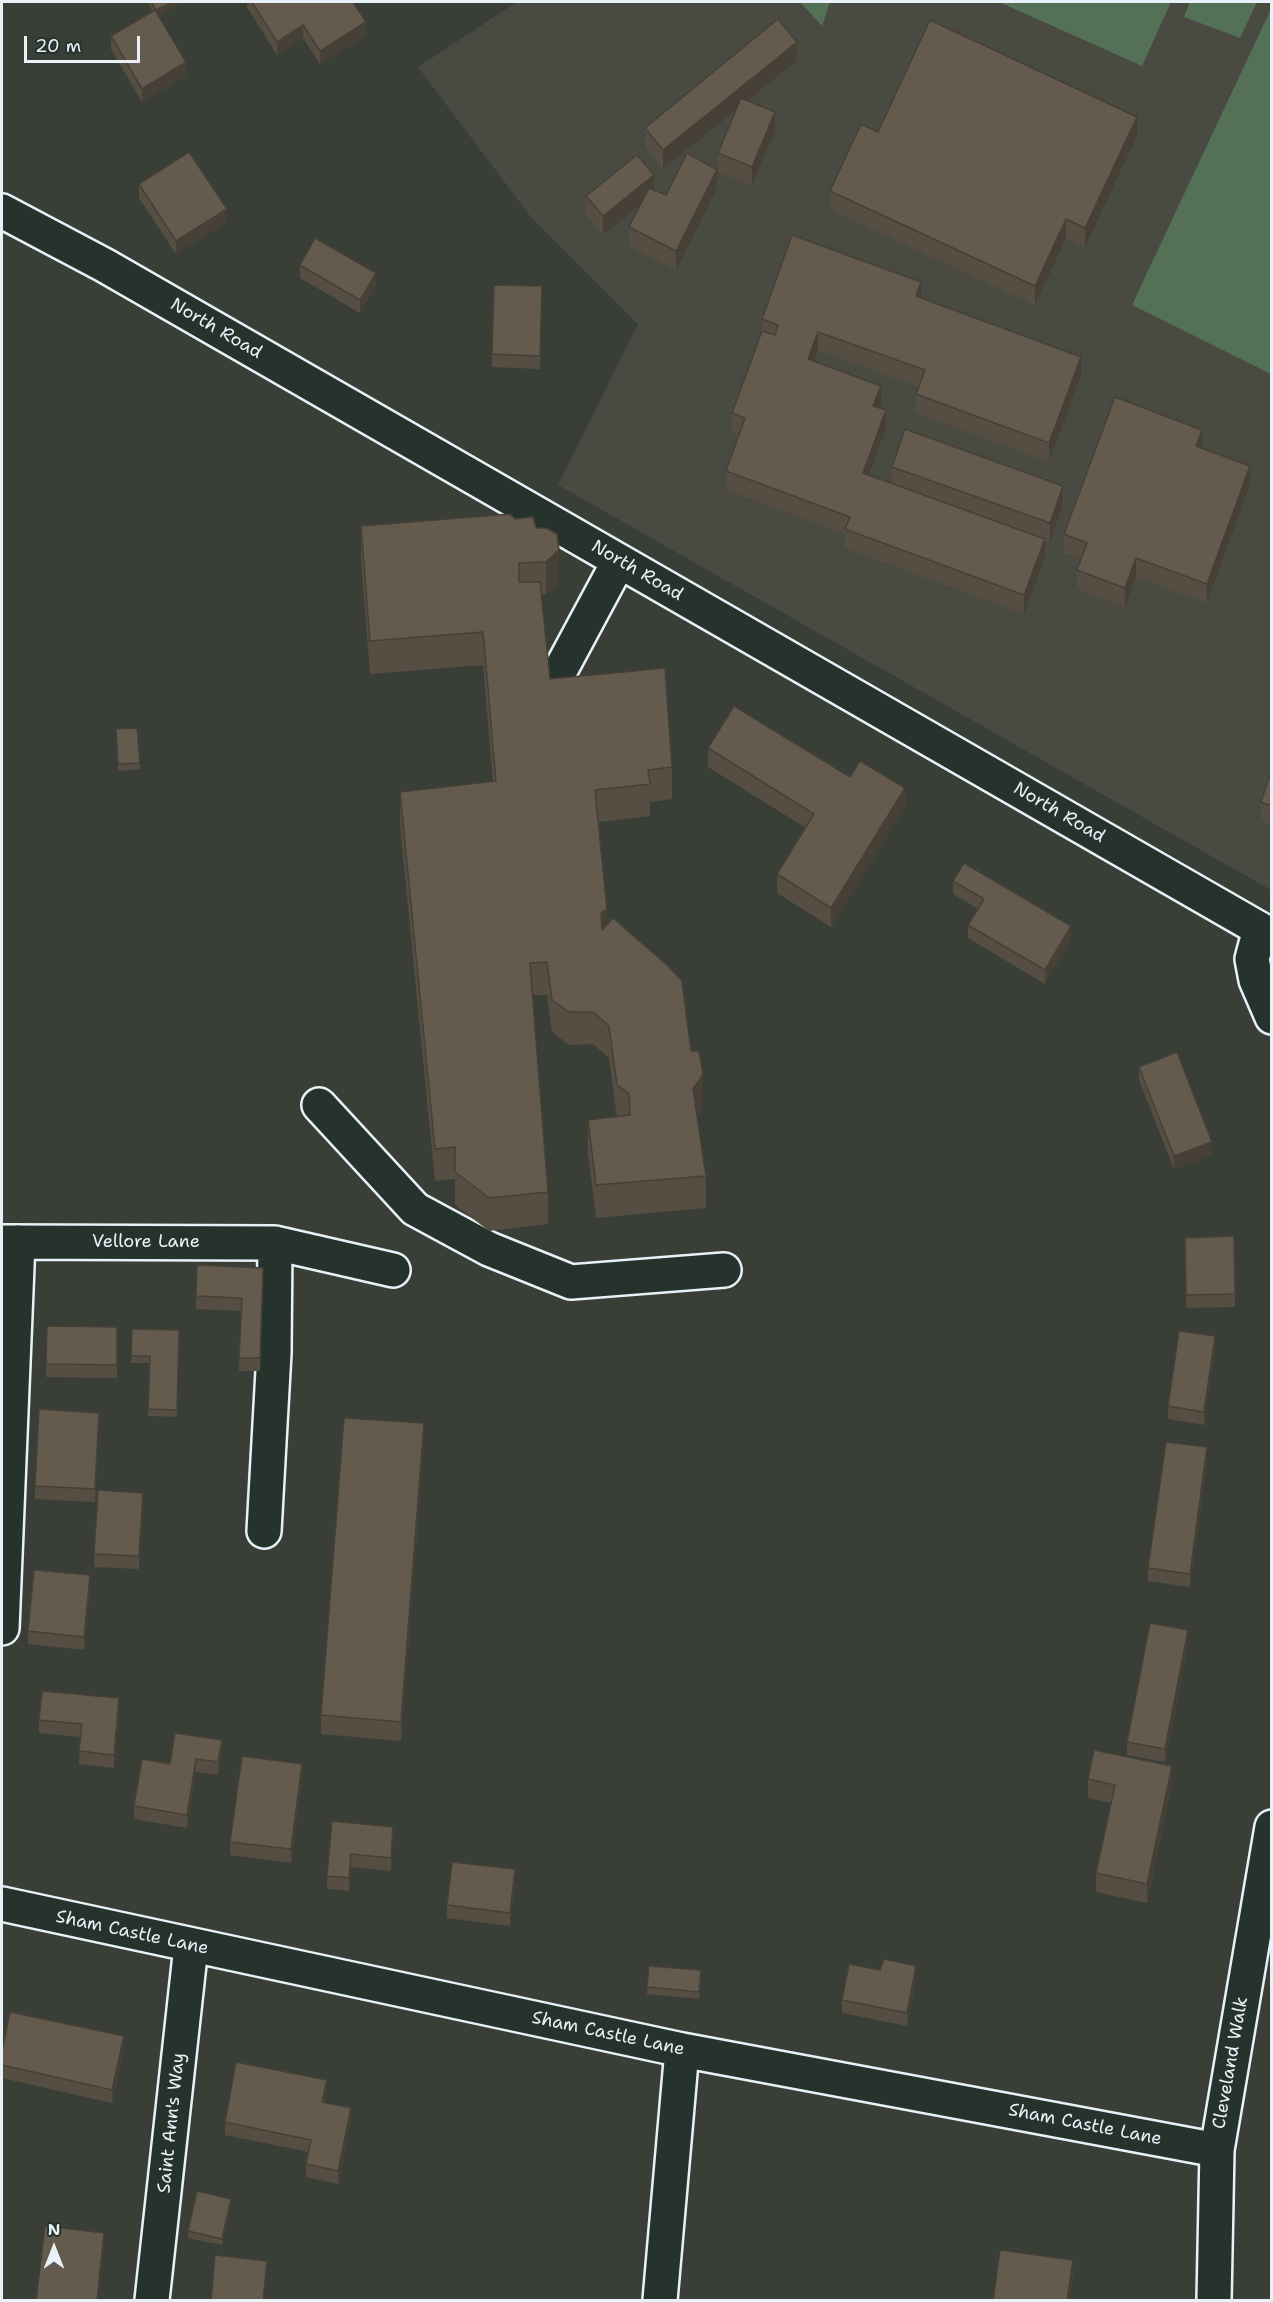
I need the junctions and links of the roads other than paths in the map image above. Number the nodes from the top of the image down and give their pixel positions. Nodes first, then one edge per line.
1 (2, 211) edge
2 (619, 561) junction
3 (561, 669) dead end
4 (1266, 932) edge
5 (1272, 1017) edge
6 (319, 1105) dead end
7 (10, 1242) edge
8 (275, 1243) junction
9 (393, 1270) dead end
10 (724, 1270) dead end
11 (264, 1532) dead end
12 (2, 1628) edge
13 (1272, 1827) edge
14 (2, 1904) edge
15 (192, 1946) junction
16 (682, 2050) junction
17 (1217, 2150) junction
18 (152, 2301) edge
19 (660, 2301) edge
20 (1214, 2301) edge

1 - 2 street, North Road
2 - 3 street
2 - 4 street, North Road
4 - 5 street
6 - 10 street
7 - 8 street, Vellore Lane
7 - 12 street, Vellore Lane
8 - 9 street, Vellore Lane
8 - 11 street
13 - 17 street, Cleveland Walk
14 - 15 street, Sham Castle Lane
15 - 16 street, Sham Castle Lane
15 - 18 street, Saint Ann's Way
16 - 17 street, Sham Castle Lane
16 - 19 street
17 - 20 street, Cleveland Walk

